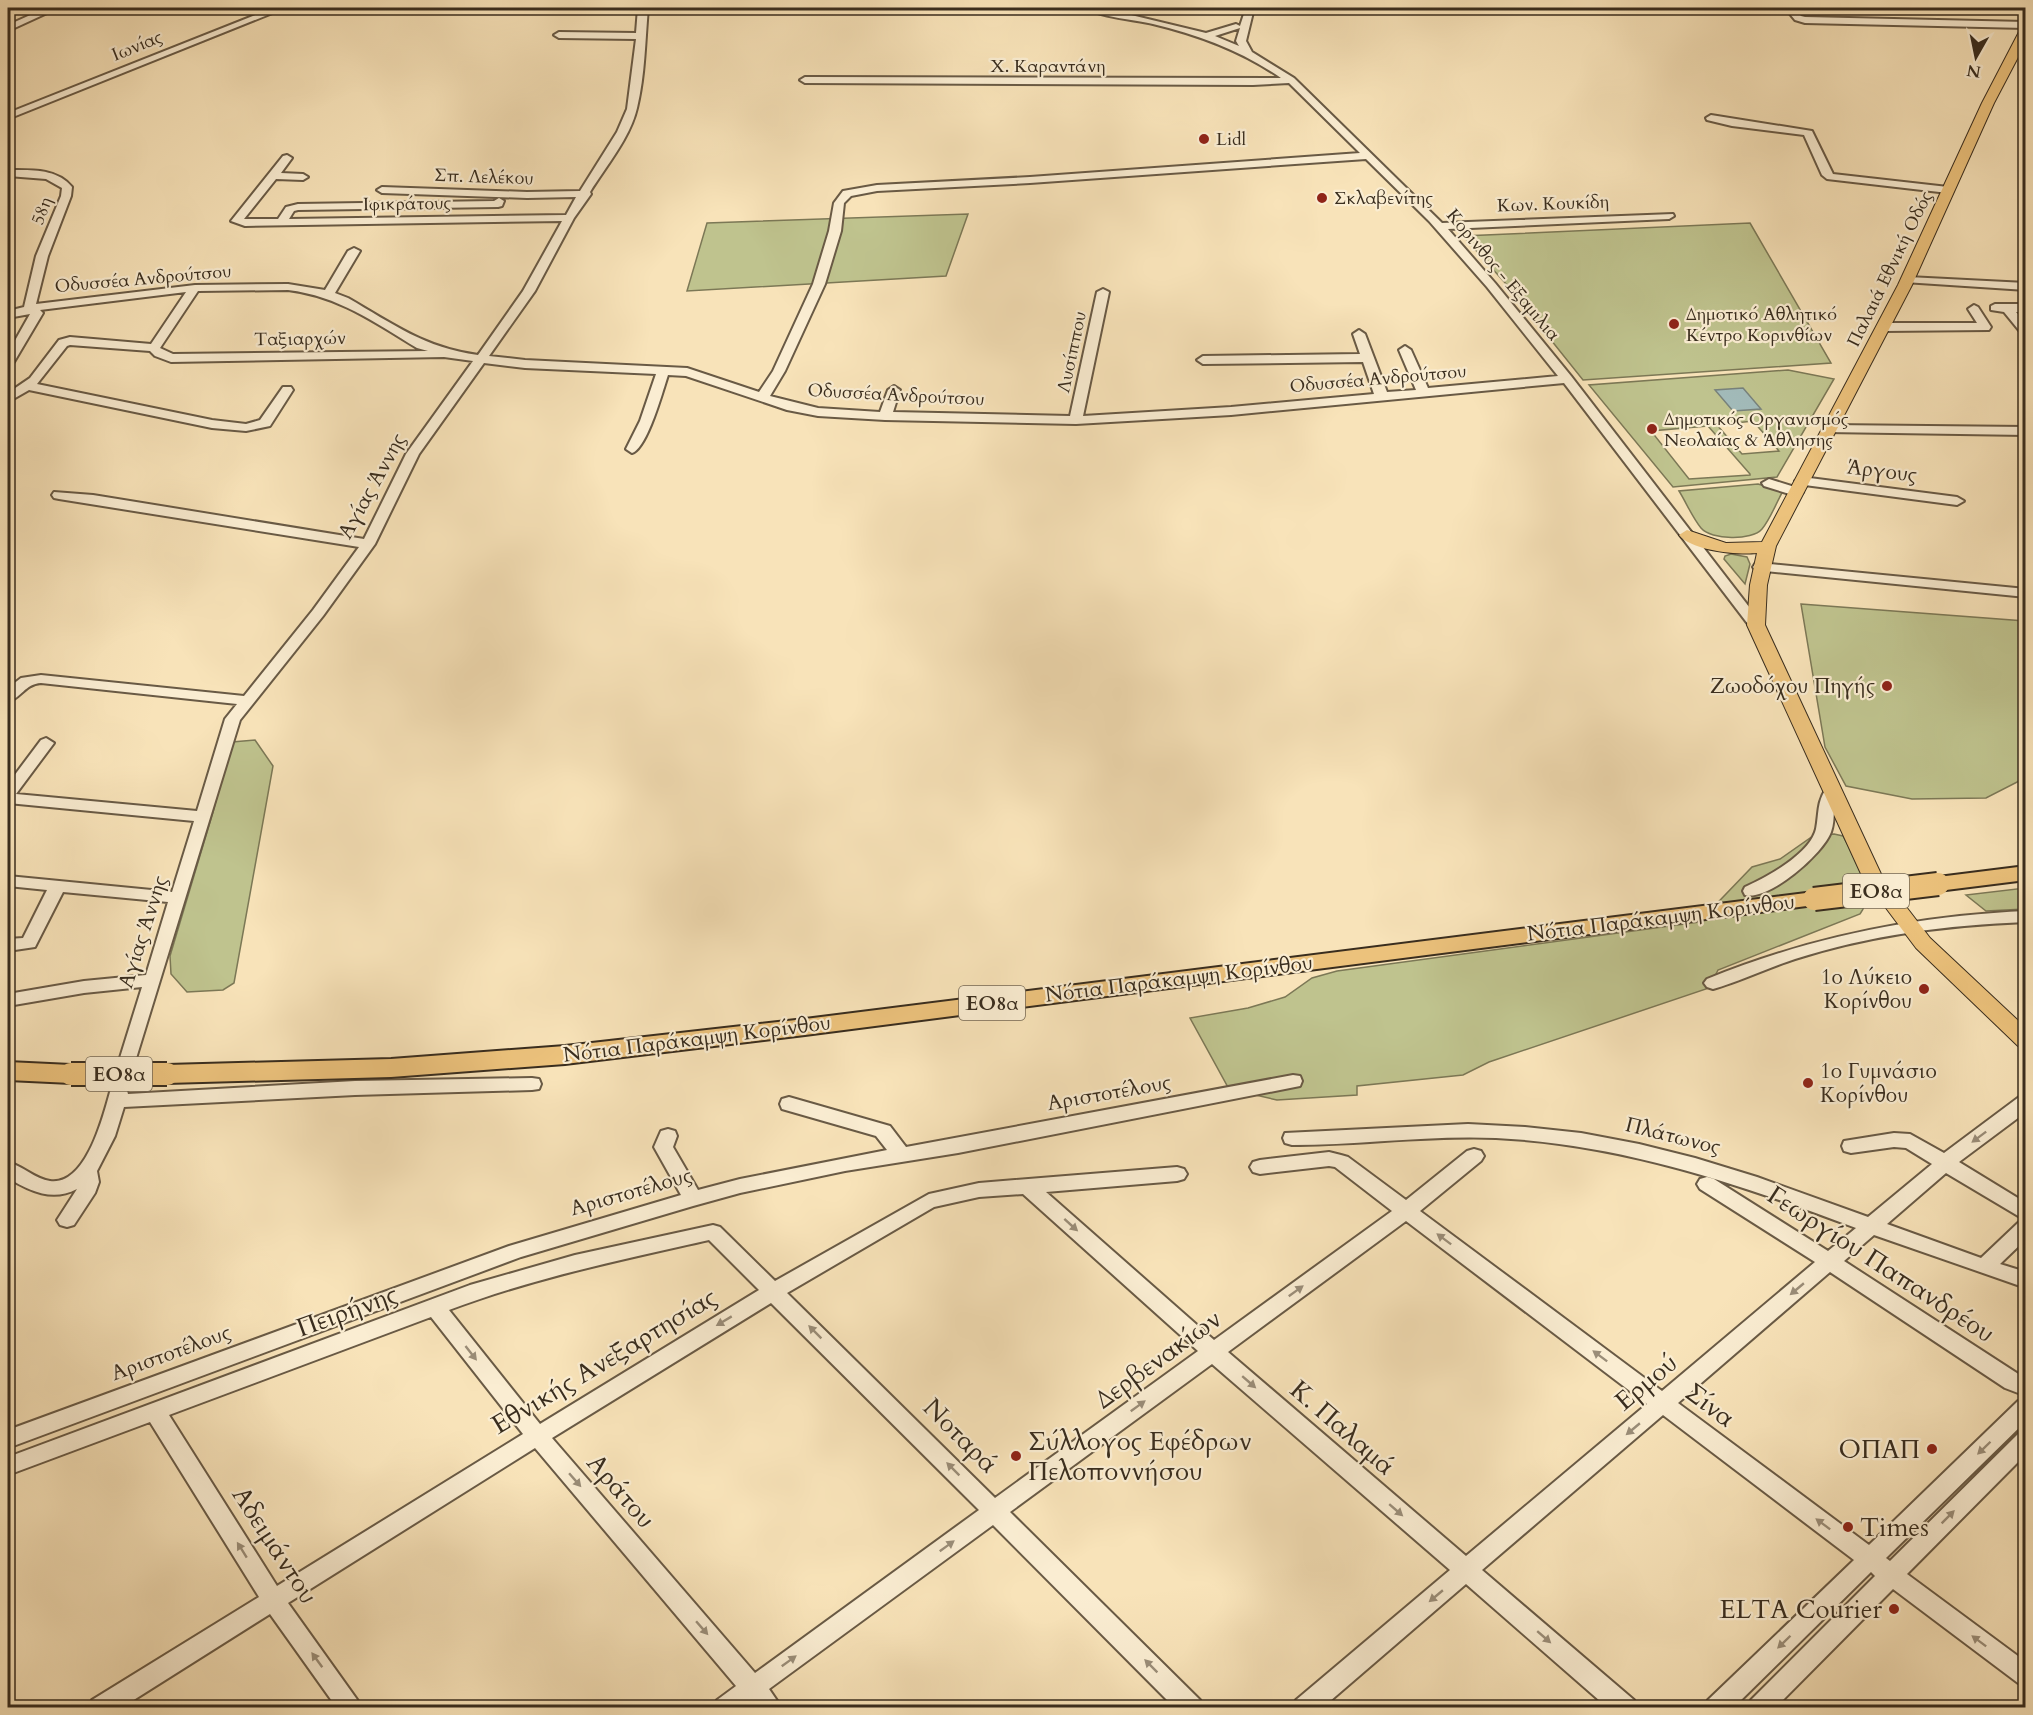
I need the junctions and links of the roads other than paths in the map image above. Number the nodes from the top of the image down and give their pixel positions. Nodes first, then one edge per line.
1 (53, 8) edge
2 (280, 8) edge
3 (643, 8) edge
4 (1091, 8) edge
5 (1250, 8) edge
6 (1790, 8) edge
7 (1248, 19) junction
8 (2025, 25) edge
9 (8, 27) edge
10 (2025, 30) edge
11 (560, 35) dead end
12 (642, 36) junction
13 (1209, 37) junction
14 (1248, 53) junction
15 (805, 80) dead end
16 (1291, 80) junction
17 (8, 116) edge
18 (1711, 118) dead end
19 (1369, 156) junction
20 (287, 158) dead end
21 (8, 173) edge
22 (272, 176) junction
23 (303, 177) dead end
24 (382, 190) dead end
25 (1948, 190) junction
26 (586, 194) junction
27 (499, 201) dead end
28 (426, 206) junction
29 (1669, 216) dead end
30 (569, 218) junction
31 (418, 220) junction
32 (282, 222) junction
33 (1439, 226) junction
34 (354, 251) dead end
35 (1908, 280) junction
36 (2025, 287) edge
37 (195, 288) junction
38 (1103, 291) dead end
39 (329, 293) junction
40 (2025, 308) edge
41 (29, 309) junction
42 (1974, 309) dead end
43 (8, 314) edge
44 (1884, 327) junction
45 (68, 330) dead end
46 (2025, 331) edge
47 (1359, 334) dead end
48 (63, 343) junction
49 (154, 348) junction
50 (1405, 350) dead end
51 (449, 355) junction
52 (1369, 358) junction
53 (479, 360) junction
54 (1203, 360) dead end
55 (8, 362) edge
56 (663, 371) junction
57 (1567, 379) junction
58 (8, 386) edge
59 (26, 387) junction
60 (287, 390) dead end
61 (894, 390) dead end
62 (1424, 393) junction
63 (1382, 397) junction
64 (8, 398) edge
65 (762, 398) junction
66 (885, 416) junction
67 (1076, 420) junction
68 (1830, 429) junction
69 (2021, 431) edge
70 (2025, 444) edge
71 (632, 449) dead end
72 (1769, 483) dead end
73 (1799, 487) junction
74 (59, 495) dead end
75 (1957, 501) dead end
76 (1687, 536) junction
77 (368, 544) junction
78 (1768, 546) junction
79 (1760, 567) junction
80 (2025, 593) edge
81 (1756, 625) junction
82 (14, 682) edge
83 (8, 697) edge
84 (249, 701) junction
85 (46, 743) dead end
86 (1832, 792) junction
87 (8, 794) edge
88 (8, 798) edge
89 (203, 817) junction
90 (2025, 873) edge
91 (8, 881) edge
92 (57, 887) junction
93 (1752, 891) dead end
94 (178, 898) junction
95 (2025, 916) edge
96 (1909, 926) junction
97 (8, 945) edge
98 (151, 980) junction
99 (1713, 983) dead end
100 (8, 1000) edge
101 (2025, 1041) edge
102 (128, 1061) dead end
103 (8, 1071) edge
104 (1293, 1081) dead end
105 (532, 1084) dead end
106 (2025, 1102) edge
107 (789, 1104) dead end
108 (668, 1136) dead end
109 (1292, 1138) dead end
110 (1851, 1146) dead end
111 (901, 1155) junction
112 (1474, 1156) dead end
113 (1947, 1162) junction
114 (1260, 1167) dead end
115 (8, 1169) edge
116 (86, 1170) junction
117 (1177, 1174) dead end
118 (1707, 1184) dead end
119 (1027, 1186) junction
120 (693, 1199) junction
121 (1406, 1211) junction
122 (2025, 1213) edge
123 (67, 1220) dead end
124 (1872, 1226) junction
125 (2025, 1227) edge
126 (713, 1232) joint
127 (1829, 1261) junction
128 (1984, 1268) junction
129 (2025, 1280) edge
130 (774, 1291) junction
131 (435, 1307) junction
132 (1213, 1352) junction
133 (2025, 1388) edge
134 (1663, 1403) junction
135 (2025, 1407) edge
136 (155, 1411) junction
137 (537, 1436) junction
138 (8, 1439) edge
139 (2025, 1440) edge
140 (8, 1466) edge
141 (995, 1511) junction
142 (1869, 1559) junction
143 (1466, 1570) junction
144 (1891, 1575) junction
145 (273, 1600) junction
146 (2025, 1676) edge
147 (753, 1688) junction
148 (100, 1707) edge
149 (351, 1707) edge
150 (725, 1707) edge
151 (770, 1707) edge
152 (1192, 1707) edge
153 (1304, 1707) edge
154 (1626, 1707) edge
155 (1716, 1707) edge
156 (1759, 1707) edge

1 - 9 street
2 - 17 street, Ιωνίας
3 - 12 street, Αγίας Άννης
4 - 13 street, Κορινθος - Εξαμιλια
5 - 7 street
6 - 8 street
7 - 13 street
7 - 14 street
10 - 25 main road, Παλαιά Εθνική Οδός
11 - 12 street
12 - 26 street, Αγίας Άννης
13 - 14 street, Κορινθος - Εξαμιλια
14 - 16 street, Κορινθος - Εξαμιλια
15 - 16 street, Χ. Καραντάνη
16 - 19 street, Κορινθος - Εξαμιλια
18 - 25 street
19 - 33 street, Κορινθος - Εξαμιλια
19 - 65 street
20 - 22 street
21 - 41 street, 58η
22 - 23 street
22 - 32 street, Ιφικράτους
24 - 26 street, Σπ. Λελέκου
25 - 35 main road, Παλαιά Εθνική Οδός
26 - 30 street, Αγίας Άννης
27 - 28 street
28 - 31 street
28 - 32 street
29 - 33 street, Κων. Κουκίδη
30 - 31 street, Ιφικράτους
30 - 53 street, Αγίας Άννης
31 - 32 street, Ιφικράτους
33 - 57 street, Κορινθος - Εξαμιλια
34 - 39 street
35 - 36 street
35 - 44 main road, Παλαιά Εθνική Οδός
37 - 39 street, Οδυσσέα Ανδρούτσου
37 - 41 street, Οδυσσέα Ανδρούτσου
37 - 49 street
38 - 67 street, Λυσίππου
39 - 51 street, Οδυσσέα Ανδρούτσου
40 - 46 street
41 - 43 street, Οδυσσέα Ανδρούτσου
41 - 55 street
42 - 44 street
44 - 68 main road, Παλαιά Εθνική Οδός
45 - 48 street
47 - 52 street
48 - 49 street, Ταξιαρχών
48 - 59 street
49 - 51 street, Ταξιαρχών
50 - 62 street
51 - 53 street, Οδυσσέα Ανδρούτσου
52 - 54 street
52 - 63 street
53 - 56 street, Οδυσσέα Ανδρούτσου
53 - 77 street, Αγίας Άννης
56 - 65 street, Οδυσσέα Ανδρούτσου
56 - 71 street
57 - 62 street, Οδυσσέα Ανδρούτσου
57 - 76 street, Κορινθος - Εξαμιλια
58 - 59 street
59 - 60 street
59 - 64 street
61 - 66 street
62 - 63 street, Οδυσσέα Ανδρούτσου
63 - 67 street, Οδυσσέα Ανδρούτσου
65 - 66 street, Οδυσσέα Ανδρούτσου
66 - 67 street, Οδυσσέα Ανδρούτσου
68 - 69 street
68 - 73 main road, Παλαιά Εθνική Οδός
69 - 70 street
72 - 73 street, Άργους
73 - 75 street, Άργους
73 - 78 main road, Παλαιά Εθνική Οδός
74 - 77 street
76 - 78 main road
76 - 81 street, Κορινθος - Εξαμιλια
77 - 84 street, Αγίας Άννης
78 - 79 main road, Παλαιά Εθνική Οδός
79 - 80 street
79 - 81 main road, Παλαιά Εθνική Οδός
81 - 86 main road
82 - 83 street
82 - 84 street
84 - 89 street, Αγίας Άννης
85 - 87 street
86 - 93 street
86 - 96 main road
88 - 89 street
89 - 94 street, Αγίας Άννης
90 - 103 highway, Νότια Παράκαμψη Κορίνθου / ΕΟ8α, bridge
91 - 92 street
92 - 94 street
92 - 97 street
94 - 98 street, Αγίας Άννης
95 - 96 street
96 - 99 street
96 - 101 main road
98 - 100 street
98 - 102 street, Αγίας Άννης
104 - 111 street, Αριστοτέλους
105 - 116 street
106 -> 113 street, Ερμού
107 - 111 street
108 - 120 street
109 - 124 street, Πλάτωνος
110 - 113 street
111 - 120 street, Αριστοτέλους
112 - 121 street, Δερβενακίων
113 - 122 street
113 - 124 street, Ερμού
114 - 121 street, Σίνα
115 - 116 street
116 - 123 street
117 - 119 street, Εθνικής Ανεξαρτησίας
118 - 127 street, Γεωργίου Παπανδρέου
119 - 130 street, Εθνικής Ανεξαρτησίας
119 -> 132 street, Κ. Παλαμά
120 - 138 street, Αριστοτέλους
132 -> 121 street, Δερβενακίων
134 -> 121 street, Σίνα
124 - 127 street, Ερμού
124 - 128 street, Πλάτωνος
125 - 128 street
126 - 130 street, Νοταρά
126 - 131 street, Πειρήνης
127 - 133 street, Γεωργίου Παπανδρέου
127 -> 134 street, Ερμού
128 - 129 street, Πλάτωνος
130 -> 137 street, Εθνικής Ανεξαρτησίας
141 -> 130 street, Νοταρά
131 - 136 street, Πειρήνης
131 -> 137 street, Αράτου
141 -> 132 street, Δερβενακίων
132 -> 143 street, Κ. Παλαμά
142 -> 134 street, Σίνα
134 -> 143 street, Ερμού
135 -> 142 street
136 - 140 street, Πειρήνης
145 -> 136 street, Αδειμάντου
137 - 145 street, Εθνικής Ανεξαρτησίας
137 -> 147 street, Αράτου
144 -> 139 street
147 -> 141 street, Δερβενακίων
152 -> 141 street, Νοταρά
142 - 144 street, Σίνα
142 -> 155 street
143 -> 153 street, Ερμού
143 -> 154 street, Κ. Παλαμά
146 -> 144 street, Σίνα
144 - 156 street
145 - 148 street, Εθνικής Ανεξαρτησίας
149 -> 145 street, Αδειμάντου
147 - 150 street, Δερβενακίων
147 - 151 street, Αράτου

